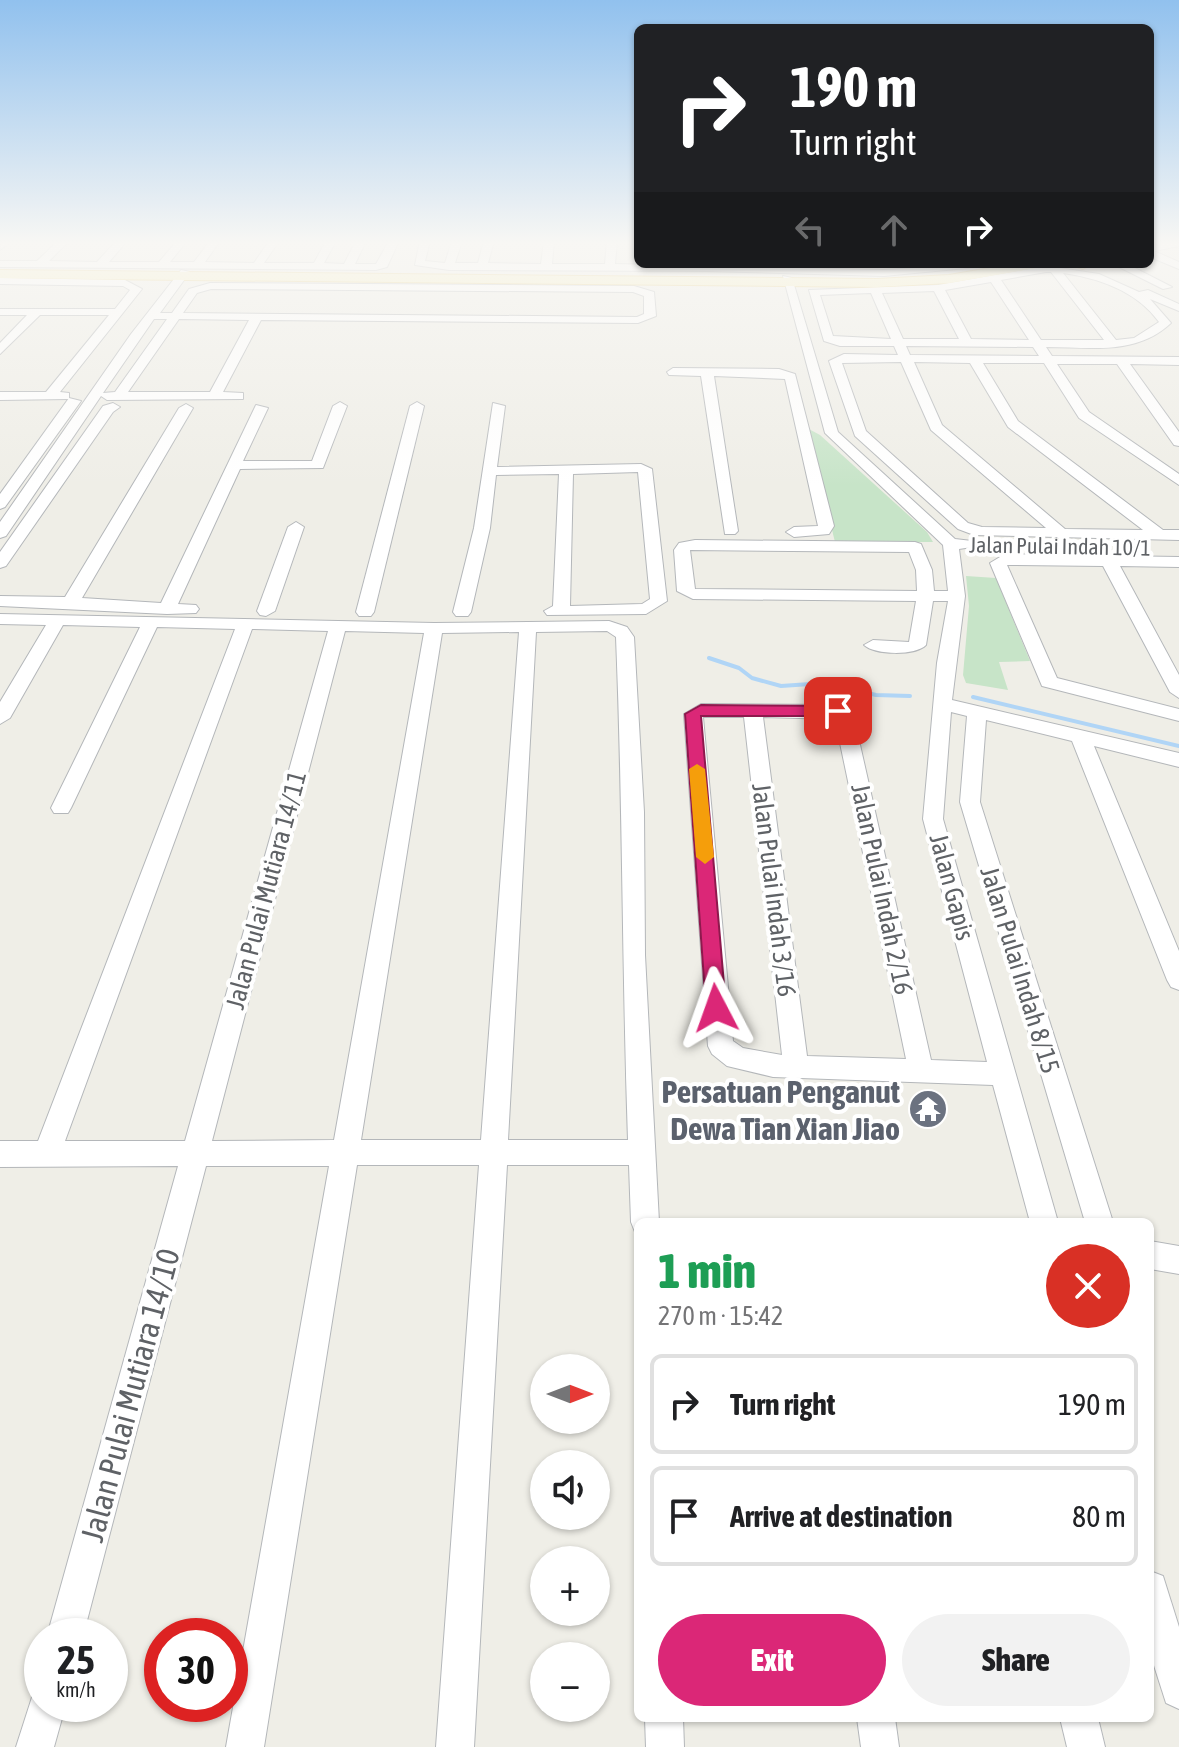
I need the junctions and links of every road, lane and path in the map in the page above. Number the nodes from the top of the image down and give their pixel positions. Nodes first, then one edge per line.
1 (27, 323) edge
2 (109, 323) edge
3 (139, 323) edge
4 (146, 323) edge
5 (171, 323) edge
6 (253, 323) edge
7 (800, 323) edge
8 (824, 323) edge
9 (889, 323) edge
10 (956, 323) edge
11 (1023, 323) edge
12 (1101, 323) edge
13 (1163, 323) edge
14 (967, 344) junction
15 (1120, 344) junction
16 (0, 350) edge
17 (807, 350) junction
18 (901, 351) junction
19 (1042, 352) junction
20 (1179, 359) edge
21 (975, 360) junction
22 (1121, 361) junction
23 (673, 372) dead end
24 (707, 372) junction
25 (0, 396) edge
26 (50, 396) junction
27 (78, 396) junction
28 (95, 396) junction
29 (214, 396) junction
30 (238, 396) dead end
31 (116, 402) junction
32 (340, 406) dead end
33 (417, 406) dead end
34 (498, 406) dead end
35 (186, 408) dead end
36 (261, 408) dead end
37 (798, 408) junction
38 (824, 409) junction
39 (1170, 446) edge
40 (1130, 447) junction
41 (234, 465) junction
42 (566, 470) junction
43 (490, 471) junction
44 (1179, 481) edge
45 (0, 504) edge
46 (296, 527) dead end
47 (730, 531) dead end
48 (777, 532) dead end
49 (0, 533) edge
50 (1061, 533) junction
51 (1160, 535) junction
52 (1179, 535) edge
53 (951, 544) junction
54 (1179, 549) edge
55 (1106, 554) junction
56 (1179, 562) edge
57 (0, 563) edge
58 (927, 595) junction
59 (957, 596) junction
60 (0, 601) edge
61 (71, 602) junction
62 (167, 609) junction
63 (266, 611) junction
64 (561, 611) junction
65 (365, 612) junction
66 (462, 612) junction
67 (0, 619) edge
68 (58, 619) junction
69 (150, 624) junction
70 (245, 625) junction
71 (338, 626) junction
72 (528, 627) junction
73 (434, 628) junction
74 (873, 645) dead end
75 (1179, 692) edge
76 (944, 704) junction
77 (752, 712) junction
78 (977, 713) junction
79 (1179, 715) edge
80 (0, 718) edge
81 (1080, 736) junction
82 (1179, 760) edge
83 (61, 808) dead end
84 (1179, 980) edge
85 (796, 1067) junction
86 (921, 1071) junction
87 (1004, 1074) junction
88 (494, 1152) junction
89 (642, 1152) junction
90 (345, 1153) junction
91 (0, 1154) edge
92 (47, 1154) junction
93 (195, 1154) junction
94 (645, 1218) edge
95 (1043, 1218) edge
96 (1098, 1218) edge
97 (1154, 1256) edge
98 (1179, 1260) edge
99 (1154, 1603) edge
100 (70, 1618) edge
101 (1179, 1690) edge
102 (42, 1722) edge
103 (664, 1722) edge
104 (877, 1722) edge
105 (1080, 1722) edge
106 (35, 1747) edge
107 (245, 1747) edge
108 (455, 1747) edge
109 (665, 1747) edge
110 (880, 1747) edge
111 (1086, 1747) edge

1 - 16 street
2 - 26 street
3 - 27 street
4 - 28 street
5 - 31 street
6 - 29 street
7 - 17 street, Jalan Pulai Indah 10/1
8 - 18 street
9 - 18 street
10 - 14 street
11 - 19 street
12 - 15 street
13 - 15 street
14 - 18 street
14 - 19 street
15 - 19 street
17 - 18 street
17 - 38 street, Jalan Pulai Indah 10/1
18 - 19 street
18 - 21 street
18 - 50 street
18 - 50 street
19 - 20 street
19 - 21 street
19 - 22 street
19 - 40 street
20 - 22 street
21 - 51 street, Jalan Pulai Indah 10/1
22 - 39 street
23 - 24 street
24 - 37 street
24 - 47 street
25 - 26 street
26 - 27 street
27 - 28 street
27 - 45 street
28 - 31 street
28 - 49 street
29 - 30 street
29 - 31 street
31 - 57 street
32 - 41 street
33 - 65 street
34 - 43 street
35 - 61 street
36 - 41 street
37 - 38 street
37 - 48 street
38 - 53 street, Jalan Pulai Indah 10/1
39 - 40 street
40 - 44 street
41 - 62 street
42 - 43 street
42 - 64 street
42 - 64 street
43 - 66 street
46 - 63 street
50 - 51 street
51 - 52 street
53 - 55 street, Jalan Pulai Indah 10/1
53 - 59 street, Jalan Gapis
54 - 55 street, Jalan Pulai Indah 10/1
55 - 56 street
55 - 75 street
55 - 79 street
58 - 58 street
58 - 59 street
58 - 74 street
59 - 76 street, Jalan Gapis
60 - 61 street
61 - 62 street
62 - 63 street
63 - 65 street
64 - 66 street
65 - 66 street
67 - 68 street
68 - 69 street
68 - 80 street
69 - 70 street
69 - 83 street
70 - 71 street
70 - 92 street
71 - 73 street
71 - 93 street, Jalan Pulai Mutiara 14/11
72 - 73 street
72 - 88 street
72 - 89 street
73 - 90 street
76 - 78 street
76 - 87 street, Jalan Gapis
77 - 85 street, Jalan Pulai Indah 3/16
77 - 85 street
77 - 86 street, Jalan Pulai Indah 2/16
78 - 81 street
78 - 96 street, Jalan Pulai Indah 8/15
81 - 82 street
81 - 84 street
85 - 86 street
86 - 87 street
87 - 95 street, Jalan Gapis
88 - 89 street
88 - 90 street
88 - 108 street
89 - 94 street
90 - 93 street
90 - 107 street
91 - 92 street
92 - 93 street
93 - 100 street, Jalan Pulai Mutiara 14/10
97 - 98 street
99 - 101 street
102 - 106 street
103 - 109 street
104 - 110 street
105 - 111 street

